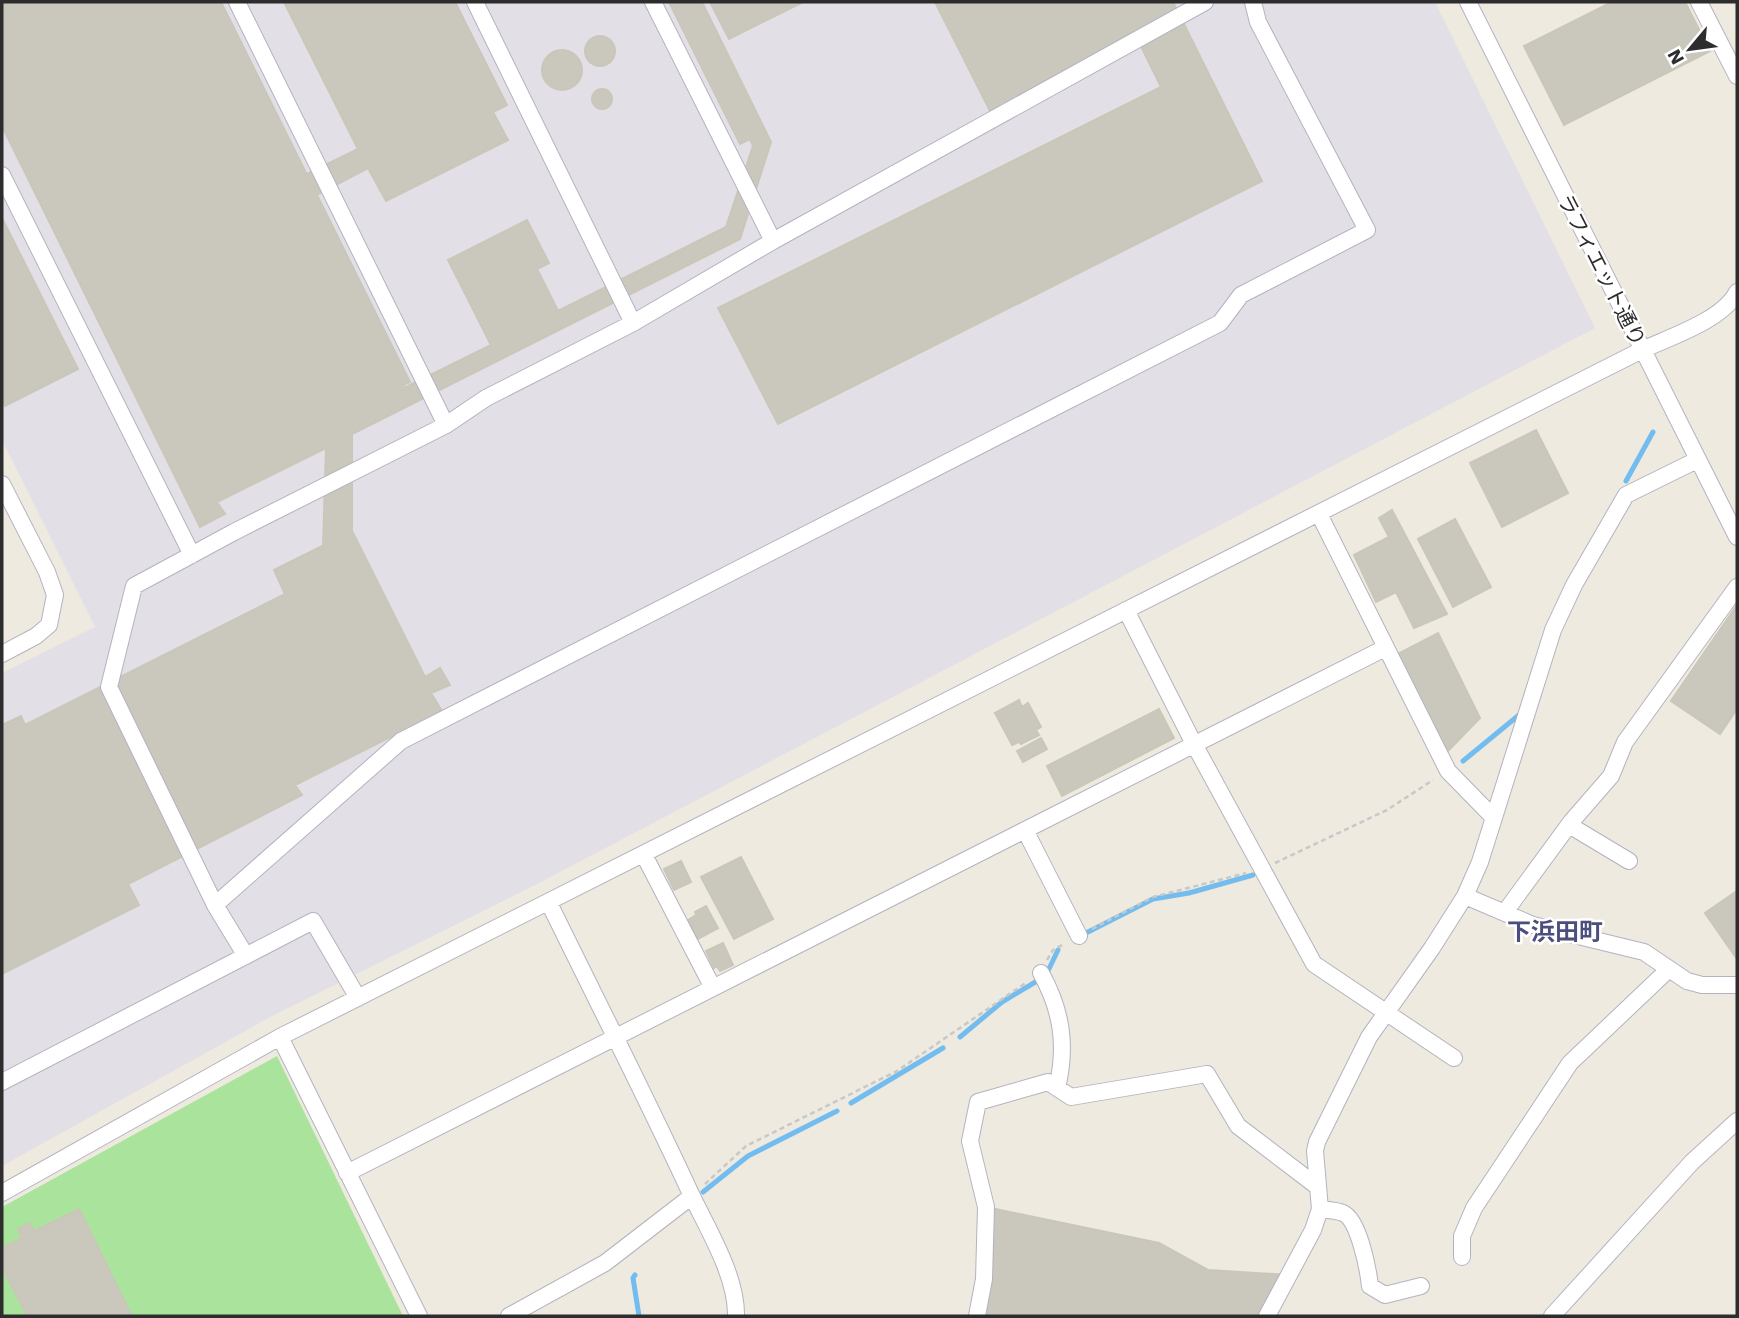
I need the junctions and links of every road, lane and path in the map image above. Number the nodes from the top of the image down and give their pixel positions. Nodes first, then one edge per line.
1 (237, 2) edge
2 (475, 2) edge
3 (653, 2) edge
4 (1205, 2) edge
5 (1253, 2) edge
6 (1468, 2) edge
7 (1699, 2) edge
8 (1737, 76) edge
9 (2, 175) edge
10 (773, 241) junction
11 (1737, 292) edge
12 (633, 323) junction
13 (1642, 350) junction
14 (446, 425) junction
15 (1697, 460) junction
16 (2, 484) edge
17 (1319, 513) junction
18 (1737, 537) edge
19 (192, 555) junction
20 (1737, 587) edge
21 (1126, 610) junction
22 (1385, 648) junction
23 (2, 654) edge
24 (1194, 744) junction
25 (1448, 771) junction
26 (1494, 818) junction
27 (1569, 825) junction
28 (1025, 830) junction
29 (644, 855) junction
30 (1629, 861) dead end
31 (1261, 870) junction
32 (1465, 896) junction
33 (549, 903) junction
34 (215, 905) junction
35 (1504, 912) junction
36 (1079, 936) junction
37 (246, 956) junction
38 (1668, 970) junction
39 (1041, 973) junction
40 (1737, 985) edge
41 (713, 988) junction
42 (358, 998) junction
43 (1386, 1010) junction
44 (280, 1037) junction
45 (616, 1037) junction
46 (1454, 1058) dead end
47 (2, 1082) edge
48 (1057, 1088) junction
49 (1737, 1121) edge
50 (347, 1173) junction
51 (1318, 1187) junction
52 (2, 1193) edge
53 (692, 1196) junction
54 (1320, 1209) junction
55 (1462, 1257) dead end
56 (1420, 1286) dead end
57 (419, 1316) edge
58 (509, 1316) edge
59 (736, 1316) edge
60 (977, 1316) edge
61 (1267, 1316) edge
62 (1552, 1316) edge

1 - 14 street
2 - 12 street
3 - 10 street
4 - 10 street
5 - 34 street
6 - 13 street, ラフィエット通り
7 - 8 street
9 - 19 street
10 - 12 street
11 - 13 street
12 - 14 street
13 - 15 street, ラフィエット通り
13 - 17 street
14 - 19 street
15 - 18 street, ラフィエット通り
15 - 26 street
16 - 23 street
17 - 21 street
17 - 22 street
19 - 34 street
20 - 27 street
21 - 24 street
21 - 29 street
22 - 24 street
22 - 25 street
24 - 28 street
24 - 31 street
25 - 26 street
25 - 31 path
26 - 32 street
27 - 30 street
27 - 35 street
28 - 36 street
28 - 41 street
29 - 33 street
29 - 41 street
31 - 36 path
31 - 43 street
32 - 35 street
32 - 43 street
33 - 42 street
33 - 45 street
34 - 37 street
35 - 38 street
36 - 39 path
37 - 42 street
37 - 47 street
38 - 40 street
38 - 55 street
39 - 48 street
39 - 53 path
41 - 45 street
42 - 44 street
43 - 46 street
43 - 51 street
44 - 50 street
44 - 52 street
45 - 50 street
45 - 53 street
48 - 51 street
48 - 60 street
49 - 62 street
50 - 57 street
51 - 54 street
53 - 58 street
53 - 59 street
54 - 56 street
54 - 61 street

